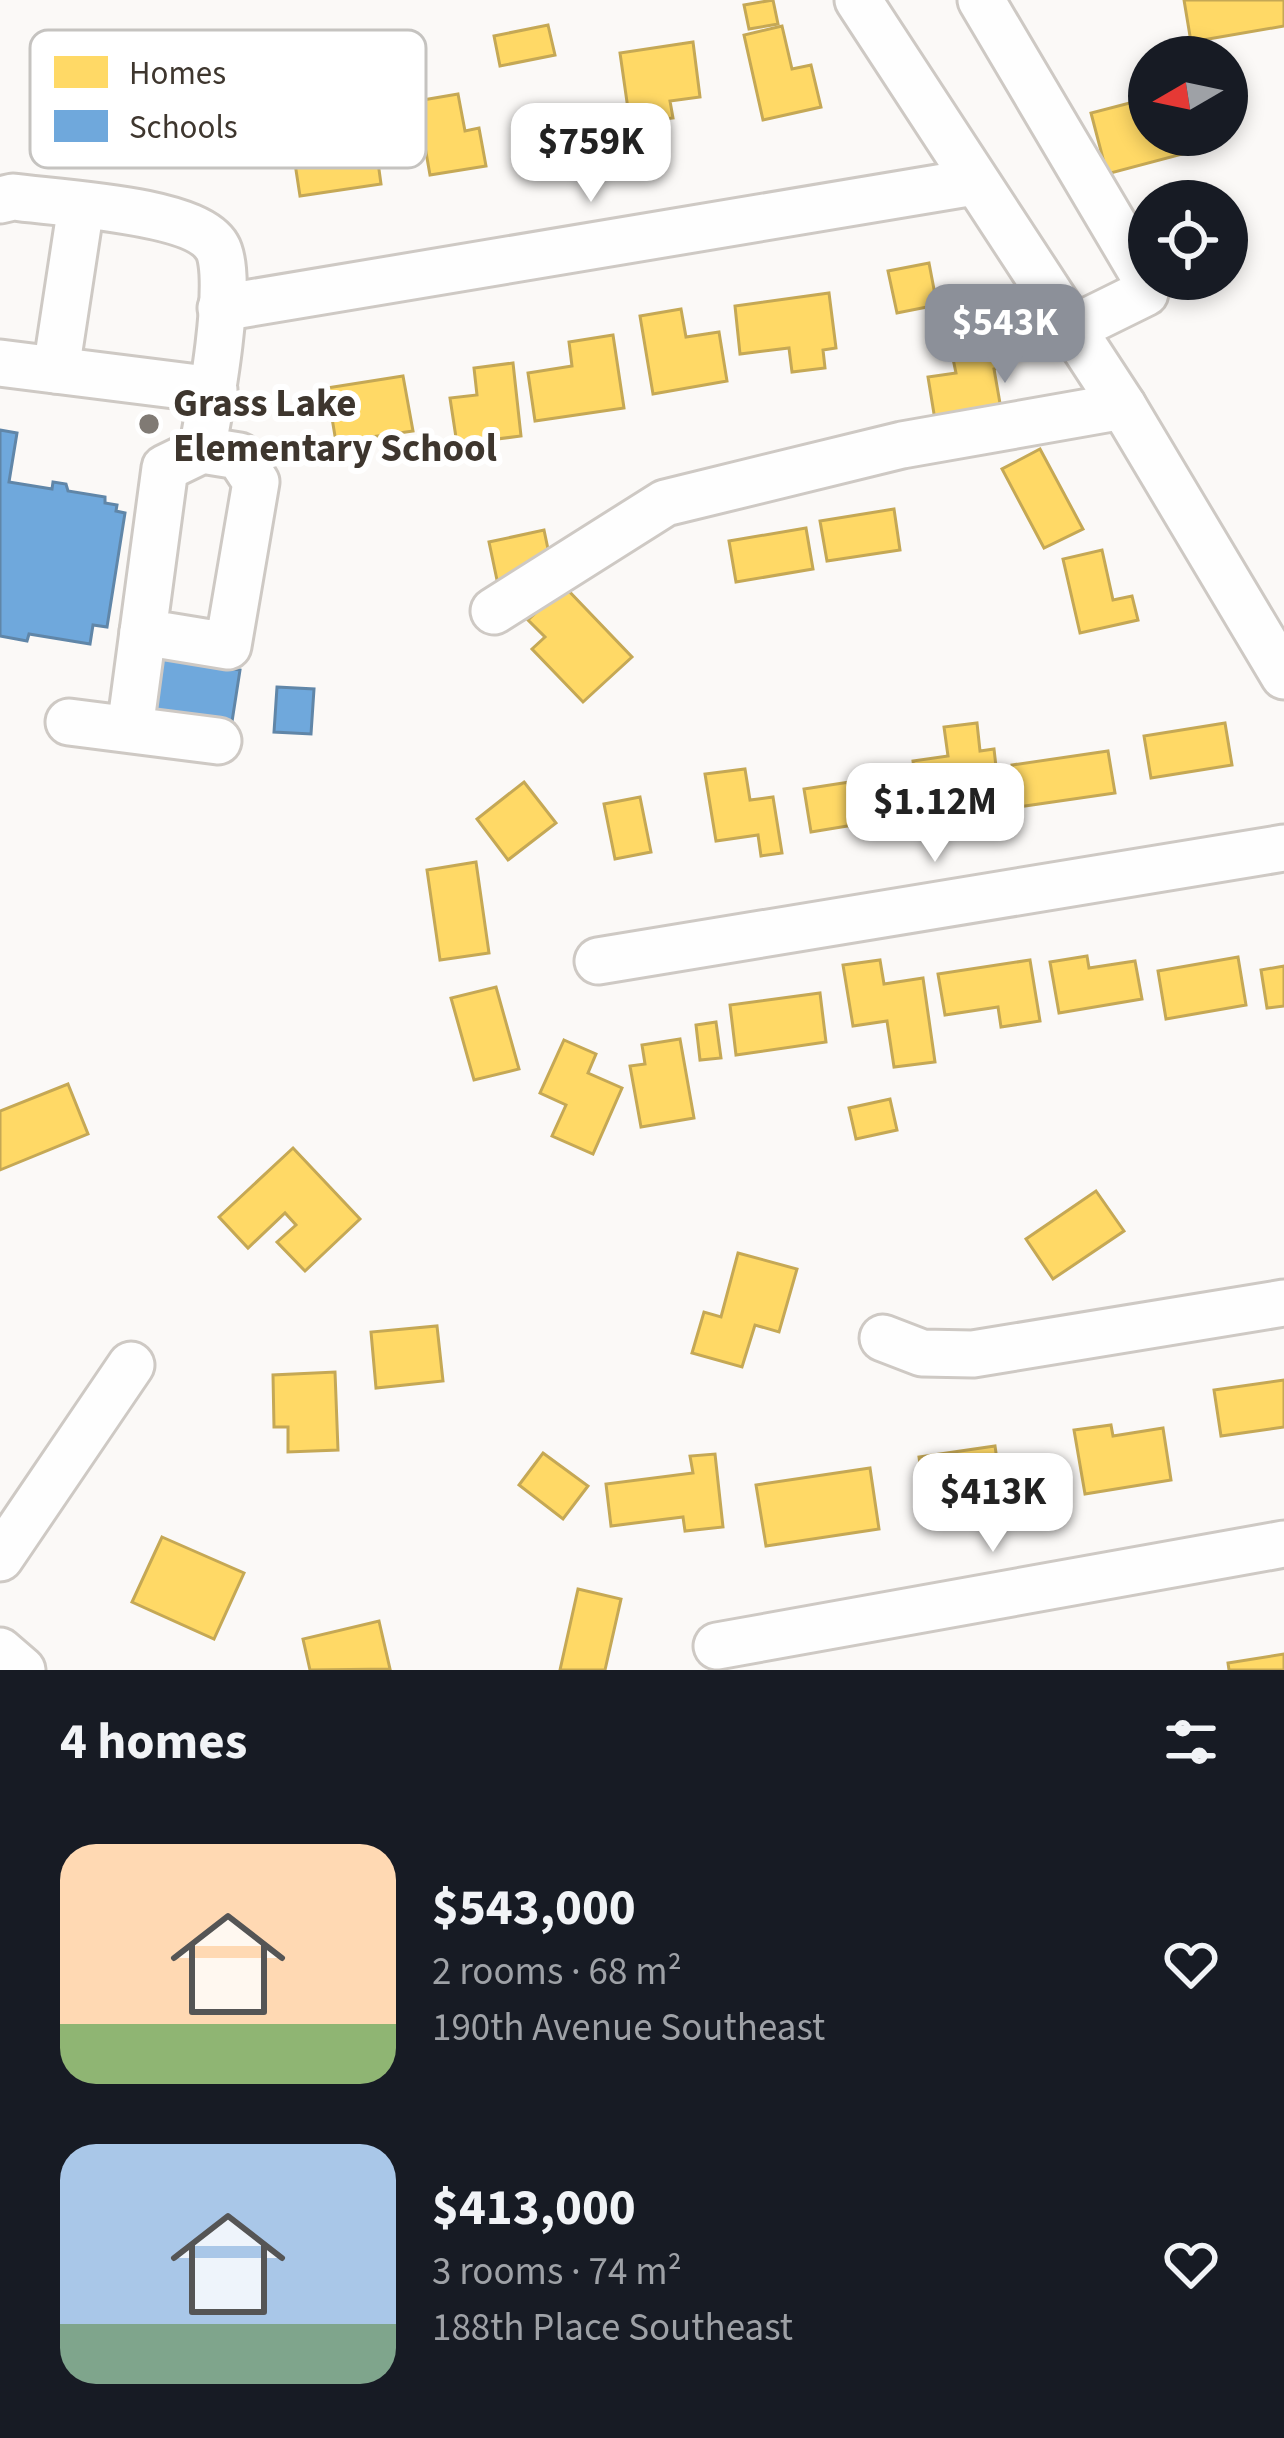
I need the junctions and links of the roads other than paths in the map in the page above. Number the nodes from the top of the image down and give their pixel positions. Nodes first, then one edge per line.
1 (859, 0) edge
2 (981, 0) edge
3 (974, 182) junction
4 (0, 200) edge
5 (81, 206) junction
6 (220, 308) junction
7 (1072, 328) junction
8 (0, 363) edge
9 (56, 370) junction
10 (214, 389) junction
11 (1123, 406) junction
12 (202, 450) junction
13 (1265, 608) edge
14 (494, 611) dead end
15 (143, 632) junction
16 (1284, 676) edge
17 (69, 722) dead end
18 (130, 729) junction
19 (218, 741) dead end
20 (1284, 848) edge
21 (598, 961) dead end
22 (1284, 1303) edge
23 (883, 1338) dead end
24 (131, 1365) dead end
25 (1284, 1544) edge
26 (0, 1558) edge
27 (717, 1646) dead end
28 (0, 1651) edge
29 (22, 1670) edge

1 - 3 street
2 - 7 street
3 - 6 street
3 - 7 street
4 - 5 street
5 - 6 street
5 - 9 street
6 - 10 street
7 - 11 street
8 - 9 street
9 - 10 street
10 - 12 street
11 - 13 street
11 - 14 street
12 - 15 street
12 - 15 street
13 - 16 street
15 - 18 street
17 - 18 street
18 - 19 street
20 - 21 street
22 - 23 street
24 - 26 street
25 - 27 street
28 - 29 street

